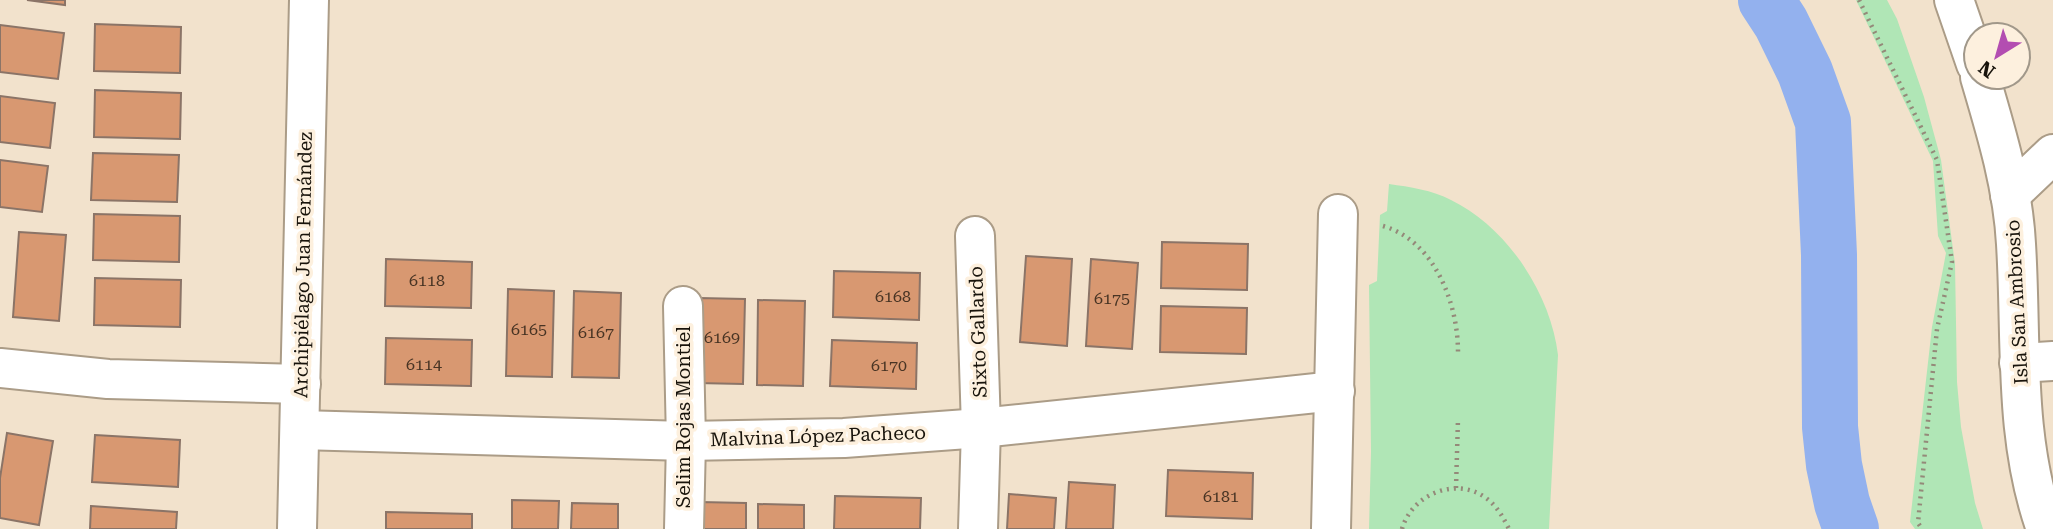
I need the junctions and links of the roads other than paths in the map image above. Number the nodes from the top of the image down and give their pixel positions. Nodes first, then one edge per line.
1 (309, 0) edge
2 (1954, 0) edge
3 (1962, 23) edge
4 (1984, 91) edge
5 (2053, 154) edge
6 (2010, 195) junction
7 (1338, 214) road end
8 (975, 236) dead end
9 (683, 306) dead end
10 (2036, 362) edge
11 (0, 368) edge
12 (301, 384) junction
13 (1335, 391) junction
14 (981, 428) junction
15 (300, 430) junction
16 (686, 441) junction
17 (298, 529) edge
18 (684, 529) edge
19 (978, 529) edge
20 (1331, 529) edge
21 (2046, 529) edge

1 - 12 street, Archipiélago Juan Fernández
2 - 3 street
4 - 6 street, Isla San Ambrosio
5 - 6 street
6 - 10 street, Isla San Ambrosio
7 - 13 street
8 - 14 street, Sixto Gallardo
9 - 16 street, Selim Rojas Montiel
10 - 21 street, Isla San Ambrosio
11 - 12 street
12 - 15 street, Archipiélago Juan Fernández
13 - 14 street, Malvina López Pacheco
13 - 20 street
14 - 16 street, Malvina López Pacheco
14 - 19 street, Sixto Gallardo
15 - 16 street, Malvina López Pacheco
15 - 17 street, Archipiélago Juan Fernández
16 - 18 street, Selim Rojas Montiel

